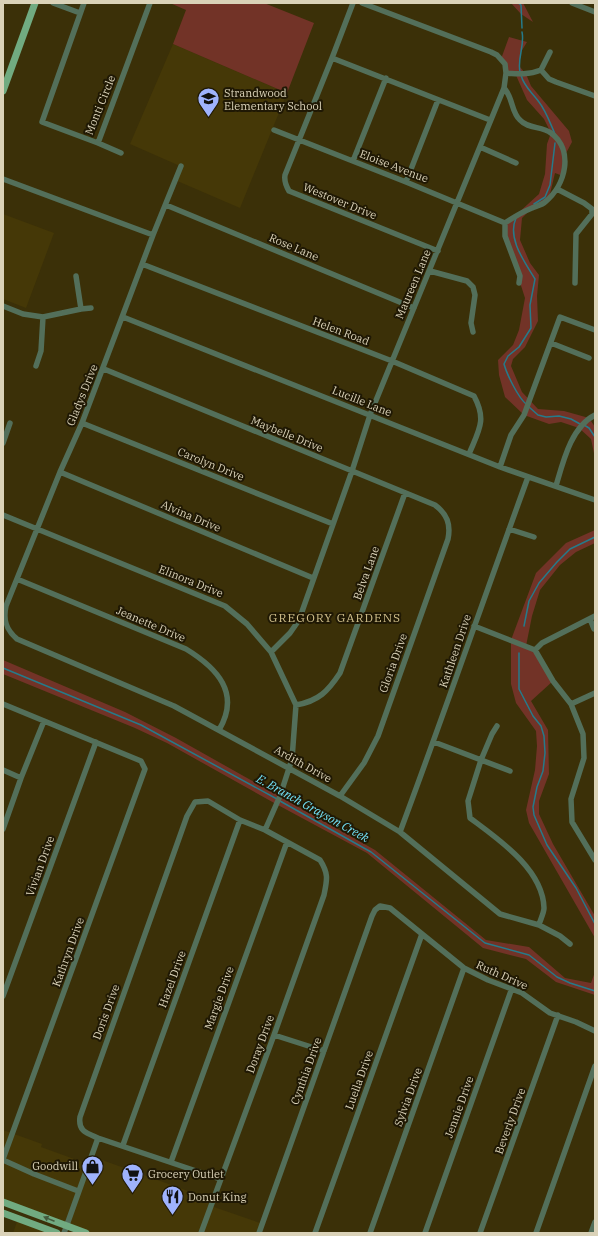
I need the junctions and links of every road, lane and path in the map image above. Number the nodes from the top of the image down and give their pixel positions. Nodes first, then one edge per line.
1 (35, 3) edge
2 (53, 3) edge
3 (84, 3) edge
4 (150, 3) edge
5 (353, 3) edge
6 (362, 3) edge
7 (572, 3) edge
8 (595, 12) edge
9 (80, 13) junction
10 (550, 52) dead end
11 (332, 58) junction
12 (541, 70) junction
13 (506, 73) junction
14 (386, 78) junction
15 (504, 88) junction
16 (3, 91) edge
17 (595, 96) edge
18 (438, 100) junction
19 (490, 120) junction
20 (274, 130) dead end
21 (299, 140) junction
22 (98, 143) junction
23 (480, 147) junction
24 (121, 153) dead end
25 (353, 161) junction
26 (516, 163) dead end
27 (181, 166) dead end
28 (3, 179) edge
29 (406, 182) junction
30 (557, 189) junction
31 (457, 203) junction
32 (166, 205) junction
33 (505, 223) junction
34 (153, 235) junction
35 (438, 251) junction
36 (142, 264) junction
37 (430, 271) junction
38 (76, 276) dead end
39 (519, 283) dead end
40 (575, 283) dead end
41 (3, 306) edge
42 (91, 308) dead end
43 (414, 308) junction
44 (81, 309) junction
45 (43, 317) junction
46 (123, 317) junction
47 (595, 330) edge
48 (473, 332) dead end
49 (551, 343) junction
50 (588, 358) dead end
51 (392, 361) junction
52 (36, 366) dead end
53 (104, 368) junction
54 (370, 415) junction
55 (595, 415) edge
56 (10, 423) dead end
57 (82, 423) junction
58 (3, 443) edge
59 (469, 454) junction
60 (500, 467) junction
61 (352, 471) junction
62 (60, 472) junction
63 (528, 477) junction
64 (556, 486) junction
65 (405, 493) junction
66 (595, 500) edge
67 (3, 515) edge
68 (333, 524) junction
69 (509, 528) junction
70 (38, 529) junction
71 (450, 530) joint
72 (534, 537) dead end
73 (313, 578) junction
74 (17, 579) junction
75 (592, 618) edge
76 (474, 626) junction
77 (594, 629) dead end
78 (8, 630) joint
79 (535, 650) junction
80 (271, 652) junction
81 (595, 693) edge
82 (3, 704) edge
83 (571, 704) junction
84 (296, 705) junction
85 (44, 721) junction
86 (497, 726) dead end
87 (219, 730) junction
88 (96, 742) junction
89 (434, 742) junction
90 (481, 760) junction
91 (290, 768) junction
92 (3, 770) edge
93 (510, 771) dead end
94 (21, 778) junction
95 (340, 796) junction
96 (240, 820) junction
97 (3, 829) edge
98 (265, 830) junction
99 (400, 832) junction
100 (287, 842) junction
101 (595, 860) edge
102 (372, 916) joint
103 (538, 925) junction
104 (422, 934) junction
105 (570, 944) dead end
106 (464, 968) junction
107 (512, 988) junction
108 (3, 996) edge
109 (558, 1016) junction
110 (595, 1031) edge
111 (274, 1035) junction
112 (324, 1051) junction
113 (595, 1066) edge
114 (98, 1138) junction
115 (123, 1145) junction
116 (3, 1159) edge
117 (171, 1162) junction
118 (220, 1179) junction
119 (78, 1191) junction
120 (3, 1202) edge
121 (3, 1213) edge
122 (595, 1222) edge
123 (65, 1229) edge
124 (57, 1233) edge
125 (86, 1233) edge
126 (202, 1233) edge
127 (260, 1233) edge
128 (315, 1233) edge
129 (370, 1233) edge
130 (425, 1233) edge
131 (480, 1233) edge
132 (536, 1233) edge
133 (591, 1233) edge

1 - 16 main road
2 - 9 street
3 - 9 street, Monti Circle
4 - 22 street, Monti Circle
5 - 11 street, Westover Drive
6 - 13 street
7 - 8 street
9 - 22 street, Monti Circle
10 - 12 street
11 - 14 street
11 - 21 street, Westover Drive
12 - 13 street
12 - 17 street
13 - 15 street, Maureen Lane
14 - 18 street
14 - 25 street
15 - 19 street, Maureen Lane
15 - 30 street
18 - 19 street
18 - 29 street
19 - 23 street, Maureen Lane
20 - 21 street, Eloise Avenue
21 - 25 street, Eloise Avenue
21 - 35 street, Westover Drive
22 - 24 street
23 - 26 street
23 - 31 street, Maureen Lane
25 - 29 street, Eloise Avenue
27 - 32 street, Gladys Drive
28 - 34 street
29 - 31 street, Eloise Avenue
30 - 33 street
30 - 40 street
31 - 33 street, Eloise Avenue
31 - 35 street, Maureen Lane
32 - 34 street, Gladys Drive
32 - 43 street, Rose Lane
33 - 39 street
34 - 36 street, Gladys Drive
35 - 37 street, Maureen Lane
36 - 46 street, Gladys Drive
36 - 51 street, Helen Road
37 - 43 street, Maureen Lane
37 - 48 street
38 - 44 street
41 - 45 street
42 - 44 street
43 - 51 street, Maureen Lane
44 - 45 street
45 - 52 street
46 - 53 street, Gladys Drive
46 - 54 street, Lucille Lane
47 - 49 street
49 - 50 street
49 - 60 street
51 - 54 street, Maureen Lane
51 - 59 street, Helen Road
53 - 57 street, Gladys Drive
53 - 61 street, Maybelle Drive
54 - 59 street, Lucille Lane
54 - 61 street, Maureen Lane
55 - 64 street
56 - 58 street
57 - 62 street, Gladys Drive
57 - 68 street, Carolyn Drive
59 - 60 street, Lucille Lane
60 - 63 street, Lucille Lane
61 - 65 street, Maybelle Drive
61 - 68 street, Maureen Lane
62 - 70 street, Gladys Drive
62 - 73 street, Alvina Drive
63 - 64 street, Lucille Lane
63 - 69 street, Kathleen Drive
64 - 66 street, Lucille Lane
65 - 71 street, Maybelle Drive
65 - 84 street, Belva Lane
67 - 70 street, Elinora Drive
68 - 73 street, Maureen Lane
69 - 72 street
69 - 76 street, Kathleen Drive
70 - 74 street, Gladys Drive
70 - 80 street, Elinora Drive
71 - 95 street, Gloria Drive
73 - 80 street, Maureen Lane
74 - 78 street, Gladys Drive
74 - 87 street, Jeanette Drive
75 - 77 street
75 - 79 street
76 - 79 street
76 - 89 street, Kathleen Drive
78 - 87 street, Ardith Drive
79 - 83 street
80 - 84 street, Elinora Drive
81 - 83 street
82 - 85 street
83 - 101 street
84 - 91 street, Elinora Drive
85 - 88 street
85 - 94 street
86 - 90 street
87 - 91 street, Ardith Drive
88 - 108 street, Vivian Drive
88 - 116 street, Kathryn Drive
89 - 90 street
89 - 99 street, Kathleen Drive
90 - 93 street
90 - 103 street
91 - 95 street, Ardith Drive
91 - 98 street, Elinora Drive
92 - 94 street
94 - 97 street
95 - 99 street, Ardith Drive
96 - 98 street
96 - 114 street, Doris Drive
96 - 115 street, Hazel Drive
98 - 100 street
99 - 103 street, Ardith Drive
100 - 111 street, Doray Drive
100 - 117 street, Margie Drive
102 - 104 street, Ruth Drive
102 - 112 street, Cynthia Drive
103 - 105 street, Ardith Drive
104 - 106 street, Ruth Drive
104 - 128 street, Luella Drive
106 - 107 street, Ruth Drive
106 - 129 street, Sylvia Drive
107 - 109 street, Ruth Drive
107 - 130 street, Jennie Drive
109 - 110 street, Ruth Drive
109 - 131 street, Beverly Drive
111 - 112 street
111 - 118 street, Doray Drive
112 - 127 street, Cynthia Drive
113 - 132 street
114 - 115 street
114 - 119 street
115 - 117 street
116 - 119 street
117 - 118 street
118 - 126 street, Doray Drive
119 - 123 street
123 -> 120 main road
121 - 124 main road
122 - 133 street
123 - 125 main road

